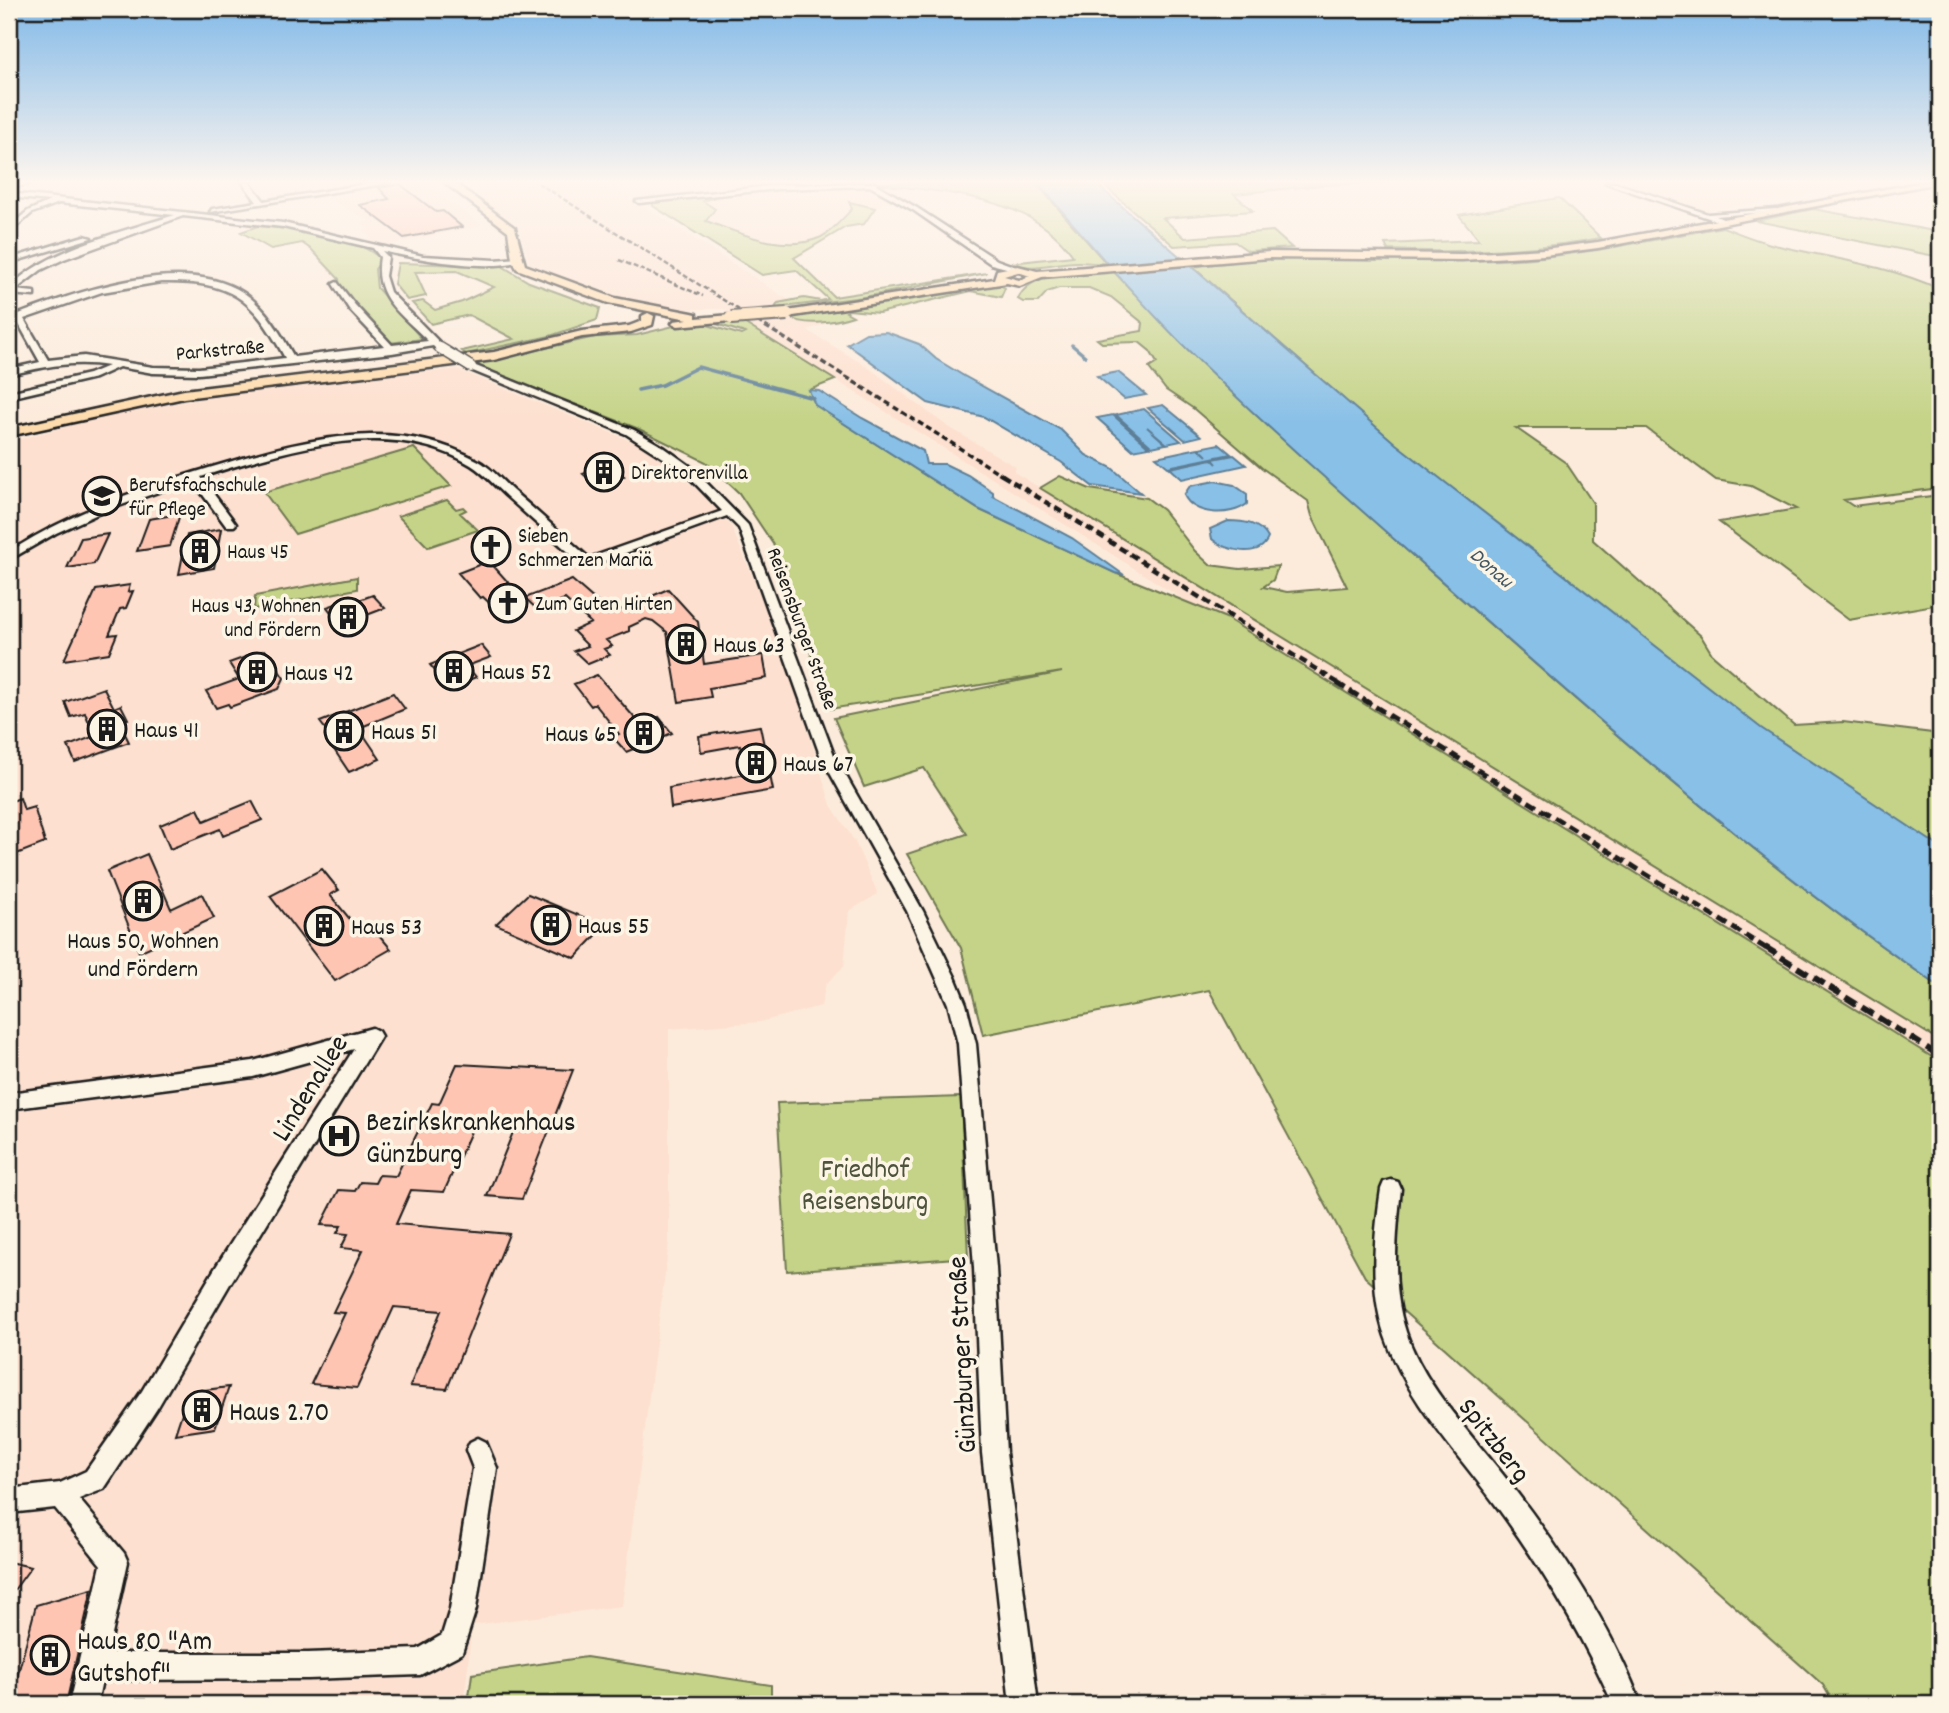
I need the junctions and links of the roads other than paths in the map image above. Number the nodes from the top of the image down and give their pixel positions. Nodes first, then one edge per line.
1 (56, 263) edge
2 (384, 263) edge
3 (392, 263) edge
4 (517, 263) edge
5 (994, 263) edge
6 (997, 263) edge
7 (1167, 263) edge
8 (384, 267) junction
9 (1018, 269) junction
10 (1035, 274) junction
11 (1000, 277) junction
12 (23, 279) junction
13 (9, 282) edge
14 (337, 284) dead end
15 (975, 285) junction
16 (942, 288) junction
17 (31, 294) dead end
18 (596, 295) junction
19 (612, 301) junction
20 (632, 313) junction
21 (785, 313) junction
22 (698, 318) junction
23 (613, 320) junction
24 (648, 320) junction
25 (551, 342) junction
26 (437, 345) junction
27 (392, 350) junction
28 (291, 360) junction
29 (45, 363) junction
30 (117, 365) junction
31 (9, 372) edge
32 (9, 395) edge
33 (9, 432) edge
34 (194, 476) junction
35 (728, 512) junction
36 (230, 524) dead end
37 (9, 557) edge
38 (957, 1004) joint
39 (9, 1101) edge
40 (1391, 1189) dead end
41 (478, 1450) dead end
42 (60, 1495) junction
43 (9, 1501) edge
44 (92, 1668) junction
45 (83, 1704) edge
46 (1024, 1704) edge
47 (1627, 1704) edge

1 - 12 street
2 - 8 street, Reisensburger Straße
3 - 8 street
4 - 18 main road
5 - 11 street
6 - 9 street
7 - 10 main road
8 - 26 street, Reisensburger Straße
9 - 10 main road
9 - 11 main road
10 - 11 main road
11 - 15 main road
11 - 16 main road
12 - 13 street
12 - 17 street
14 - 27 street
15 - 16 main road
15 - 21 main road
16 - 21 main road
18 - 19 main road
18 - 23 main road
19 - 20 main road
19 - 22 main road
20 - 23 main road
20 - 24 main road
21 - 22 main road, bridge
22 - 24 main road
22 - 25 main road
23 - 24 main road
23 - 25 main road
25 - 33 main road
26 - 27 street, Parkstraße
26 - 35 street, Reisensburger Straße, bridge
27 - 28 street, Parkstraße
28 - 29 street
28 - 30 street, Parkstraße
29 - 30 street, Parkstraße
29 - 31 street, Parkstraße
30 - 32 street
34 - 35 street
34 - 36 street
34 - 37 street
35 - 38 street, Reisensburger Straße
38 - 46 street, Günzburger Straße
39 - 42 street, Lindenallee
40 - 47 street, Spitzberg
41 - 44 street
42 - 43 street
42 - 44 street
44 - 45 street

